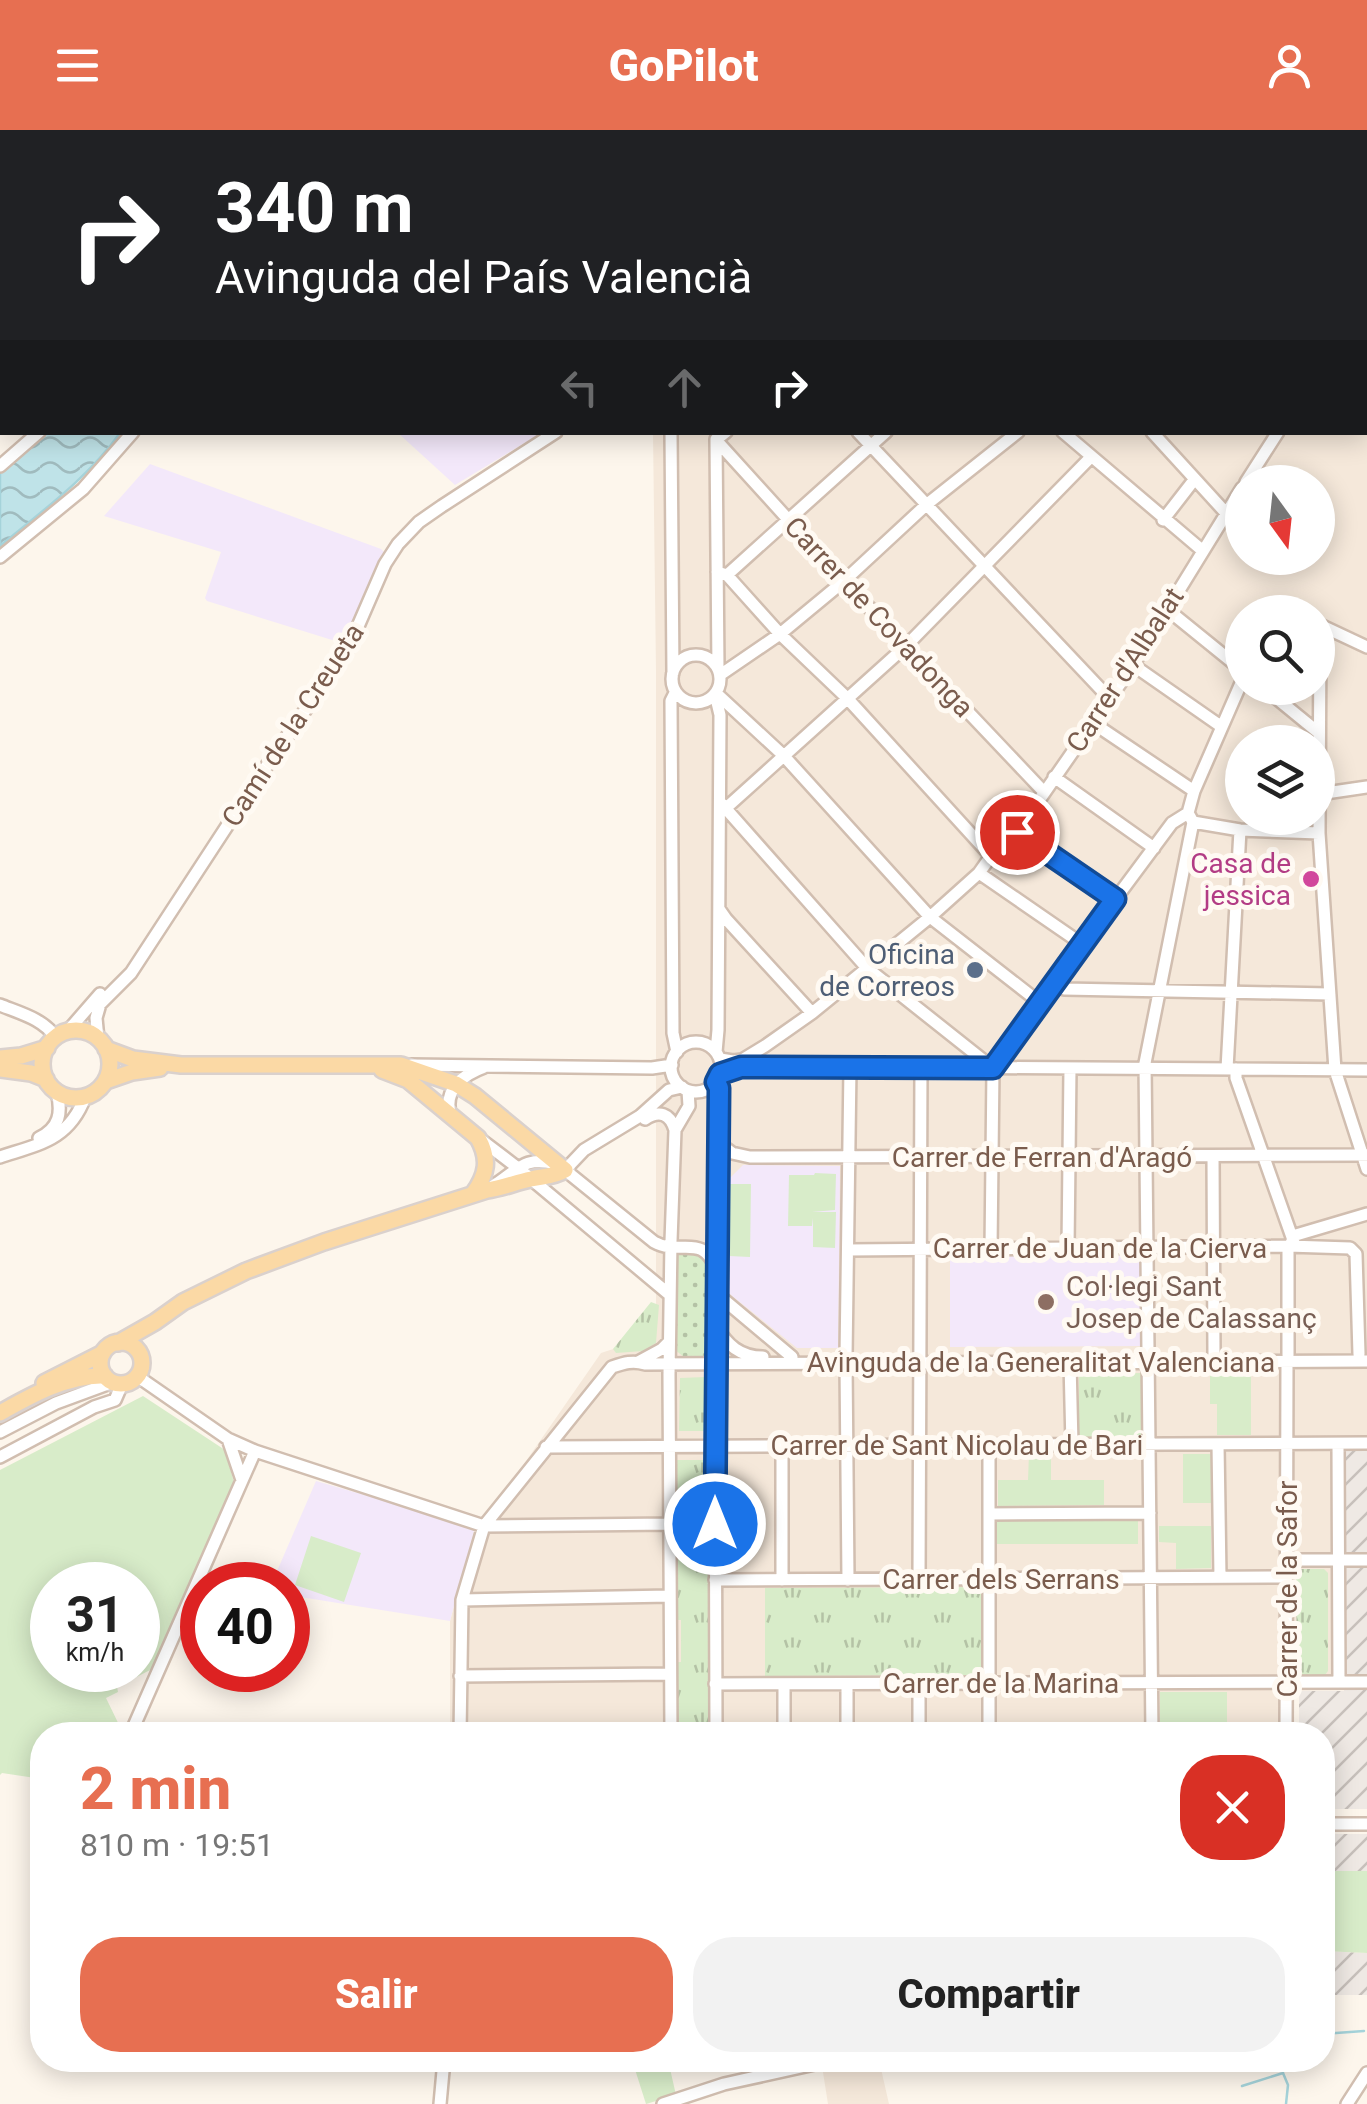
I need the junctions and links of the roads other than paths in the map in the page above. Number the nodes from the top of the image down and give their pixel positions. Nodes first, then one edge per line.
1 (36, 435) edge
2 (130, 435) edge
3 (551, 435) edge
4 (671, 435) edge
5 (719, 435) edge
6 (861, 435) edge
7 (883, 435) edge
8 (1014, 435) edge
9 (1066, 435) edge
10 (1155, 435) edge
11 (1276, 435) edge
12 (871, 446) junction
13 (1090, 458) junction
14 (1257, 465) edge
15 (0, 466) edge
16 (1194, 480) junction
17 (926, 505) junction
18 (1225, 512) edge
19 (1225, 515) edge
20 (788, 519) junction
21 (1163, 520) junction
22 (1203, 552) junction
23 (0, 558) edge
24 (984, 564) junction
25 (722, 573) junction
26 (844, 580) junction
27 (1168, 610) junction
28 (780, 634) junction
29 (907, 645) junction
30 (1367, 647) edge
31 (1225, 656) edge
32 (1133, 664) junction
33 (719, 672) junction
34 (672, 673) junction
35 (676, 692) junction
36 (716, 693) junction
37 (847, 698) junction
38 (1110, 699) junction
39 (1231, 705) edge
40 (1285, 705) edge
41 (1093, 723) junction
42 (1309, 725) edge
43 (1319, 725) edge
44 (1222, 727) junction
45 (783, 755) junction
46 (1054, 777) junction
47 (1367, 787) edge
48 (1194, 791) junction
49 (1044, 792) junction
50 (1335, 792) edge
51 (723, 805) junction
52 (1190, 818) junction
53 (1225, 826) edge
54 (1017, 832) junction
55 (1240, 835) edge
56 (1319, 835) edge
57 (1154, 848) junction
58 (991, 856) junction
59 (979, 872) junction
60 (1115, 899) junction
61 (719, 909) junction
62 (930, 918) junction
63 (1082, 944) junction
64 (138, 963) junction
65 (867, 968) junction
66 (1055, 982) junction
67 (1160, 991) junction
68 (1231, 991) junction
69 (1330, 994) junction
70 (1039, 1002) junction
71 (0, 1005) edge
72 (812, 1012) junction
73 (57, 1039) junction
74 (102, 1044) junction
75 (766, 1046) junction
76 (718, 1055) junction
77 (0, 1058) edge
78 (674, 1059) junction
79 (181, 1065) junction
80 (360, 1065) junction
81 (402, 1065) junction
82 (488, 1066) junction
83 (780, 1066) junction
84 (850, 1067) junction
85 (921, 1067) junction
86 (993, 1068) junction
87 (1070, 1068) junction
88 (1145, 1068) junction
89 (0, 1069) edge
90 (1232, 1069) junction
91 (1335, 1070) junction
92 (1367, 1070) edge
93 (718, 1078) junction
94 (106, 1081) junction
95 (456, 1084) junction
96 (52, 1086) junction
97 (685, 1089) junction
98 (85, 1097) junction
99 (450, 1113) junction
100 (675, 1130) junction
101 (478, 1138) junction
102 (601, 1139) junction
103 (720, 1144) junction
104 (0, 1156) edge
105 (1146, 1156) junction
106 (1212, 1156) junction
107 (1263, 1156) junction
108 (1364, 1156) edge
109 (992, 1157) junction
110 (1069, 1157) junction
111 (849, 1158) junction
112 (921, 1158) junction
113 (560, 1167) junction
114 (1367, 1169) edge
115 (524, 1173) junction
116 (480, 1192) junction
117 (1367, 1214) edge
118 (1290, 1243) junction
119 (1147, 1247) junction
120 (1213, 1247) junction
121 (991, 1248) junction
122 (1068, 1248) junction
123 (670, 1249) junction
124 (920, 1249) junction
125 (848, 1250) junction
126 (718, 1275) junction
127 (717, 1294) junction
128 (670, 1295) junction
129 (154, 1322) junction
130 (716, 1326) junction
131 (669, 1342) junction
132 (118, 1343) junction
133 (103, 1352) junction
134 (1214, 1355) junction
135 (140, 1356) junction
136 (1364, 1356) edge
137 (792, 1358) junction
138 (1288, 1358) junction
139 (1148, 1359) junction
140 (846, 1360) junction
141 (920, 1360) junction
142 (638, 1362) junction
143 (1070, 1362) junction
144 (669, 1364) junction
145 (715, 1364) junction
146 (119, 1379) junction
147 (20, 1401) junction
148 (0, 1412) edge
149 (0, 1432) edge
150 (228, 1439) junction
151 (1072, 1444) junction
152 (1149, 1444) junction
153 (1218, 1444) junction
154 (1288, 1444) junction
155 (1338, 1444) junction
156 (1367, 1444) edge
157 (846, 1445) junction
158 (919, 1445) junction
159 (989, 1445) junction
160 (669, 1446) junction
161 (715, 1446) junction
162 (782, 1446) junction
163 (546, 1447) junction
164 (255, 1451) junction
165 (0, 1457) edge
166 (242, 1480) junction
167 (1150, 1513) junction
168 (989, 1514) junction
169 (670, 1524) junction
170 (484, 1526) junction
171 (1287, 1560) junction
172 (1338, 1560) junction
173 (1367, 1560) edge
174 (1220, 1577) junction
175 (1287, 1577) junction
176 (989, 1578) junction
177 (1150, 1578) junction
178 (919, 1579) junction
179 (715, 1580) junction
180 (782, 1580) junction
181 (848, 1580) junction
182 (670, 1596) junction
183 (462, 1600) junction
184 (670, 1674) junction
185 (460, 1676) junction
186 (1286, 1682) junction
187 (1339, 1682) junction
188 (1367, 1682) edge
189 (988, 1683) junction
190 (1152, 1683) junction
191 (716, 1684) junction
192 (784, 1684) junction
193 (847, 1684) junction
194 (919, 1684) junction
195 (136, 1722) edge
196 (460, 1722) edge
197 (670, 1722) edge
198 (716, 1722) edge
199 (784, 1722) edge
200 (846, 1722) edge
201 (919, 1722) edge
202 (988, 1722) edge
203 (1152, 1722) edge
204 (1286, 1722) edge
205 (1335, 1824) edge
206 (1367, 1824) edge
207 (443, 2072) edge
208 (778, 2072) edge
209 (1367, 2073) edge
210 (440, 2104) edge
211 (663, 2104) edge
212 (1346, 2104) edge

1 - 15 street
2 - 23 street
3 - 64 street, Camí de la Creueta
4 - 34 street
5 - 20 street, Carrer de Covadonga
5 - 25 street
6 - 12 street
7 - 12 street
8 - 17 street
9 - 13 street
10 - 16 street
11 - 14 street, Carrer d'Albalat
12 - 17 street
12 - 20 street
13 - 21 street
13 - 24 street
16 - 18 street
16 - 21 street
17 - 24 street
17 - 26 street
19 - 22 street, Carrer d'Albalat
20 - 25 street
20 - 26 street, Carrer de Covadonga
21 - 22 street
22 - 27 street, Carrer d'Albalat
24 - 29 street
24 - 38 street
25 - 28 street
25 - 33 street
26 - 28 street
26 - 29 street, Carrer de Covadonga
27 - 31 street
27 - 32 street, Carrer d'Albalat
28 - 33 street
28 - 37 street
29 - 37 street
29 - 49 street, Carrer de Covadonga
30 - 43 street
32 - 38 street, Carrer d'Albalat
32 - 44 street
33 - 34 street
33 - 36 street
34 - 35 street
35 - 36 street
35 - 78 street
36 - 45 street
36 - 51 street
37 - 45 street
37 - 58 street
38 - 41 street, Carrer d'Albalat
39 - 44 street
40 - 42 street
41 - 46 street, Carrer d'Albalat
41 - 48 street
44 - 48 street
45 - 51 street
45 - 62 street
46 - 49 street, Carrer d'Albalat
46 - 57 street
47 - 50 street
48 - 52 street
49 - 54 street, Carrer d'Albalat
51 - 61 street
51 - 65 street
52 - 53 street
52 - 57 street
52 - 67 street
54 - 58 street, Carrer d'Albalat
54 - 60 street
55 - 68 street, Carrer de la Safor
56 - 69 street
57 - 60 street
58 - 59 street, Carrer d'Albalat
59 - 62 street, Carrer d'Albalat
59 - 63 street
60 - 63 street
61 - 72 street
61 - 76 street
62 - 65 street, Carrer d'Albalat
62 - 70 street
63 - 66 street
64 - 73 street, Camí de la Creueta
64 - 74 street, Camí de la Creueta
65 - 72 street, Carrer d'Albalat
65 - 86 street
66 - 67 street
66 - 70 street
67 - 68 street
67 - 88 street
68 - 69 street
68 - 90 street, Carrer de la Safor
69 - 91 street
70 - 86 street
71 - 73 street
72 - 75 street, Carrer d'Albalat
73 - 74 main road
73 - 77 main road
73 - 96 main road
74 - 79 main road
74 - 94 main road
75 - 76 street, Carrer d'Albalat
75 - 83 street
76 - 78 street
76 - 93 street
78 - 82 street
78 - 97 street
79 - 80 main road
79 - 94 main road
80 - 81 main road
80 - 99 main road
81 - 82 street
81 - 95 main road
82 - 95 street
83 - 84 street
83 - 93 street
84 - 85 street
84 - 111 street
85 - 86 street
85 - 112 street
86 - 87 street
86 - 109 street
87 - 88 street
87 - 110 street
88 - 90 street
88 - 105 street
89 - 96 main road
90 - 91 street
90 - 107 street, Carrer de la Safor
91 - 92 street
91 - 108 street
93 - 97 street
93 - 103 street
94 - 98 main road
95 - 99 street
95 - 113 main road
96 - 98 main road
96 - 104 street
97 - 100 street
97 - 102 street
98 - 104 street
99 - 101 main road
100 - 102 street
100 - 123 street
101 - 115 street
101 - 116 main road
102 - 113 street
103 - 111 street, Carrer de Ferran d'Aragó
103 - 126 street
105 - 106 street, Carrer de Ferran d'Aragó
105 - 110 street, Carrer de Ferran d'Aragó
105 - 119 street
106 - 107 street, Carrer de Ferran d'Aragó
106 - 120 street
107 - 108 street, Carrer de Ferran d'Aragó
107 - 118 street, Carrer de la Safor
108 - 114 street
109 - 110 street, Carrer de Ferran d'Aragó
109 - 112 street, Carrer de Ferran d'Aragó
109 - 121 street
110 - 122 street
111 - 112 street, Carrer de Ferran d'Aragó
111 - 125 street
112 - 124 street
113 - 115 main road
113 - 123 street
115 - 116 main road
115 - 128 street
116 - 129 main road
117 - 118 street
118 - 120 street, Carrer de Juan de la Cierva
118 - 136 street, Carrer de Juan de la Cierva
118 - 138 street, Carrer de la Safor
119 - 120 street, Carrer de Juan de la Cierva
119 - 122 street, Carrer de Juan de la Cierva
119 - 139 street
120 - 134 street
121 - 122 street, Carrer de Juan de la Cierva
121 - 124 street, Carrer de Juan de la Cierva
123 - 126 street
123 - 128 street
124 - 125 street, Carrer de Juan de la Cierva
124 - 141 street
125 - 140 street
126 - 127 street
127 - 130 street
127 - 137 street, Avinguda de la Generalitat Valenciana
128 - 131 street
129 - 132 main road
129 - 135 main road
130 - 137 street, Avinguda de la Generalitat Valenciana
130 - 145 street
131 - 142 street
131 - 144 street
132 - 133 main road
132 - 135 main road
133 - 146 main road
133 - 147 main road
134 - 138 street, Avinguda de la Generalitat Valenciana
134 - 139 street, Avinguda de la Generalitat Valenciana
135 - 146 main road
136 - 138 street, Avinguda de la Generalitat Valenciana
137 - 140 street, Avinguda de la Generalitat Valenciana
138 - 139 street, Avinguda de la Generalitat Valenciana
138 - 154 street, Carrer de la Safor
139 - 141 street, Avinguda de la Generalitat Valenciana
139 - 143 street, Avinguda de la Generalitat Valenciana
139 - 152 street
140 - 141 street, Avinguda de la Generalitat Valenciana
140 - 145 street, Avinguda de la Generalitat Valenciana
140 - 157 street
141 - 143 street, Avinguda de la Generalitat Valenciana
141 - 158 street
142 - 144 street, Avinguda de la Generalitat Valenciana
142 - 163 street
143 - 151 street
144 - 145 street, Avinguda de la Generalitat Valenciana
144 - 160 street
145 - 161 street
146 - 147 main road
146 - 149 street
146 - 150 street
146 - 165 street
147 - 148 main road
150 - 164 street
150 - 166 street
151 - 152 street, Carrer de Sant Nicolau de Bari
151 - 159 street, Carrer de Sant Nicolau de Bari
152 - 153 street, Carrer de Sant Nicolau de Bari
152 - 167 street
153 - 154 street, Carrer de Sant Nicolau de Bari
153 - 174 street
154 - 155 street, Carrer de Sant Nicolau de Bari
154 - 171 street, Carrer de la Safor
155 - 156 street, Carrer de Sant Nicolau de Bari
155 - 172 street
157 - 158 street, Carrer de Sant Nicolau de Bari
157 - 162 street, Carrer de Sant Nicolau de Bari
157 - 181 street
158 - 159 street, Carrer de Sant Nicolau de Bari
158 - 178 street
159 - 168 street
160 - 161 street, Carrer de Sant Nicolau de Bari
160 - 163 street, Carrer de Sant Nicolau de Bari
160 - 169 street
161 - 162 street, Carrer de Sant Nicolau de Bari
161 - 179 street
162 - 180 street
163 - 170 street
164 - 166 street
164 - 170 street
166 - 195 street
167 - 168 street
167 - 177 street
168 - 176 street
169 - 170 street
169 - 182 street
170 - 183 street
171 - 172 street
171 - 175 street, Carrer de la Safor
172 - 173 street
172 - 187 street
174 - 175 street, Carrer dels Serrans
174 - 177 street, Carrer dels Serrans
175 - 186 street, Carrer de la Safor
176 - 177 street, Carrer dels Serrans
176 - 178 street, Carrer dels Serrans
176 - 189 street
177 - 190 street
178 - 181 street, Carrer dels Serrans
179 - 180 street, Carrer dels Serrans
179 - 191 street
180 - 181 street, Carrer dels Serrans
182 - 183 street
182 - 184 street
183 - 185 street
184 - 185 street
184 - 197 street
185 - 196 street
186 - 187 street, Carrer de la Marina
186 - 190 street, Carrer de la Marina
186 - 204 street, Carrer de la Safor
187 - 188 street, Carrer de la Marina
189 - 190 street, Carrer de la Marina
189 - 194 street, Carrer de la Marina
189 - 202 street
190 - 203 street
191 - 192 street, Carrer de la Marina
191 - 198 street
192 - 193 street, Carrer de la Marina
192 - 199 street
193 - 194 street, Carrer de la Marina
193 - 200 street
194 - 201 street
205 - 206 street
207 - 210 street
208 - 211 street
209 - 212 street

